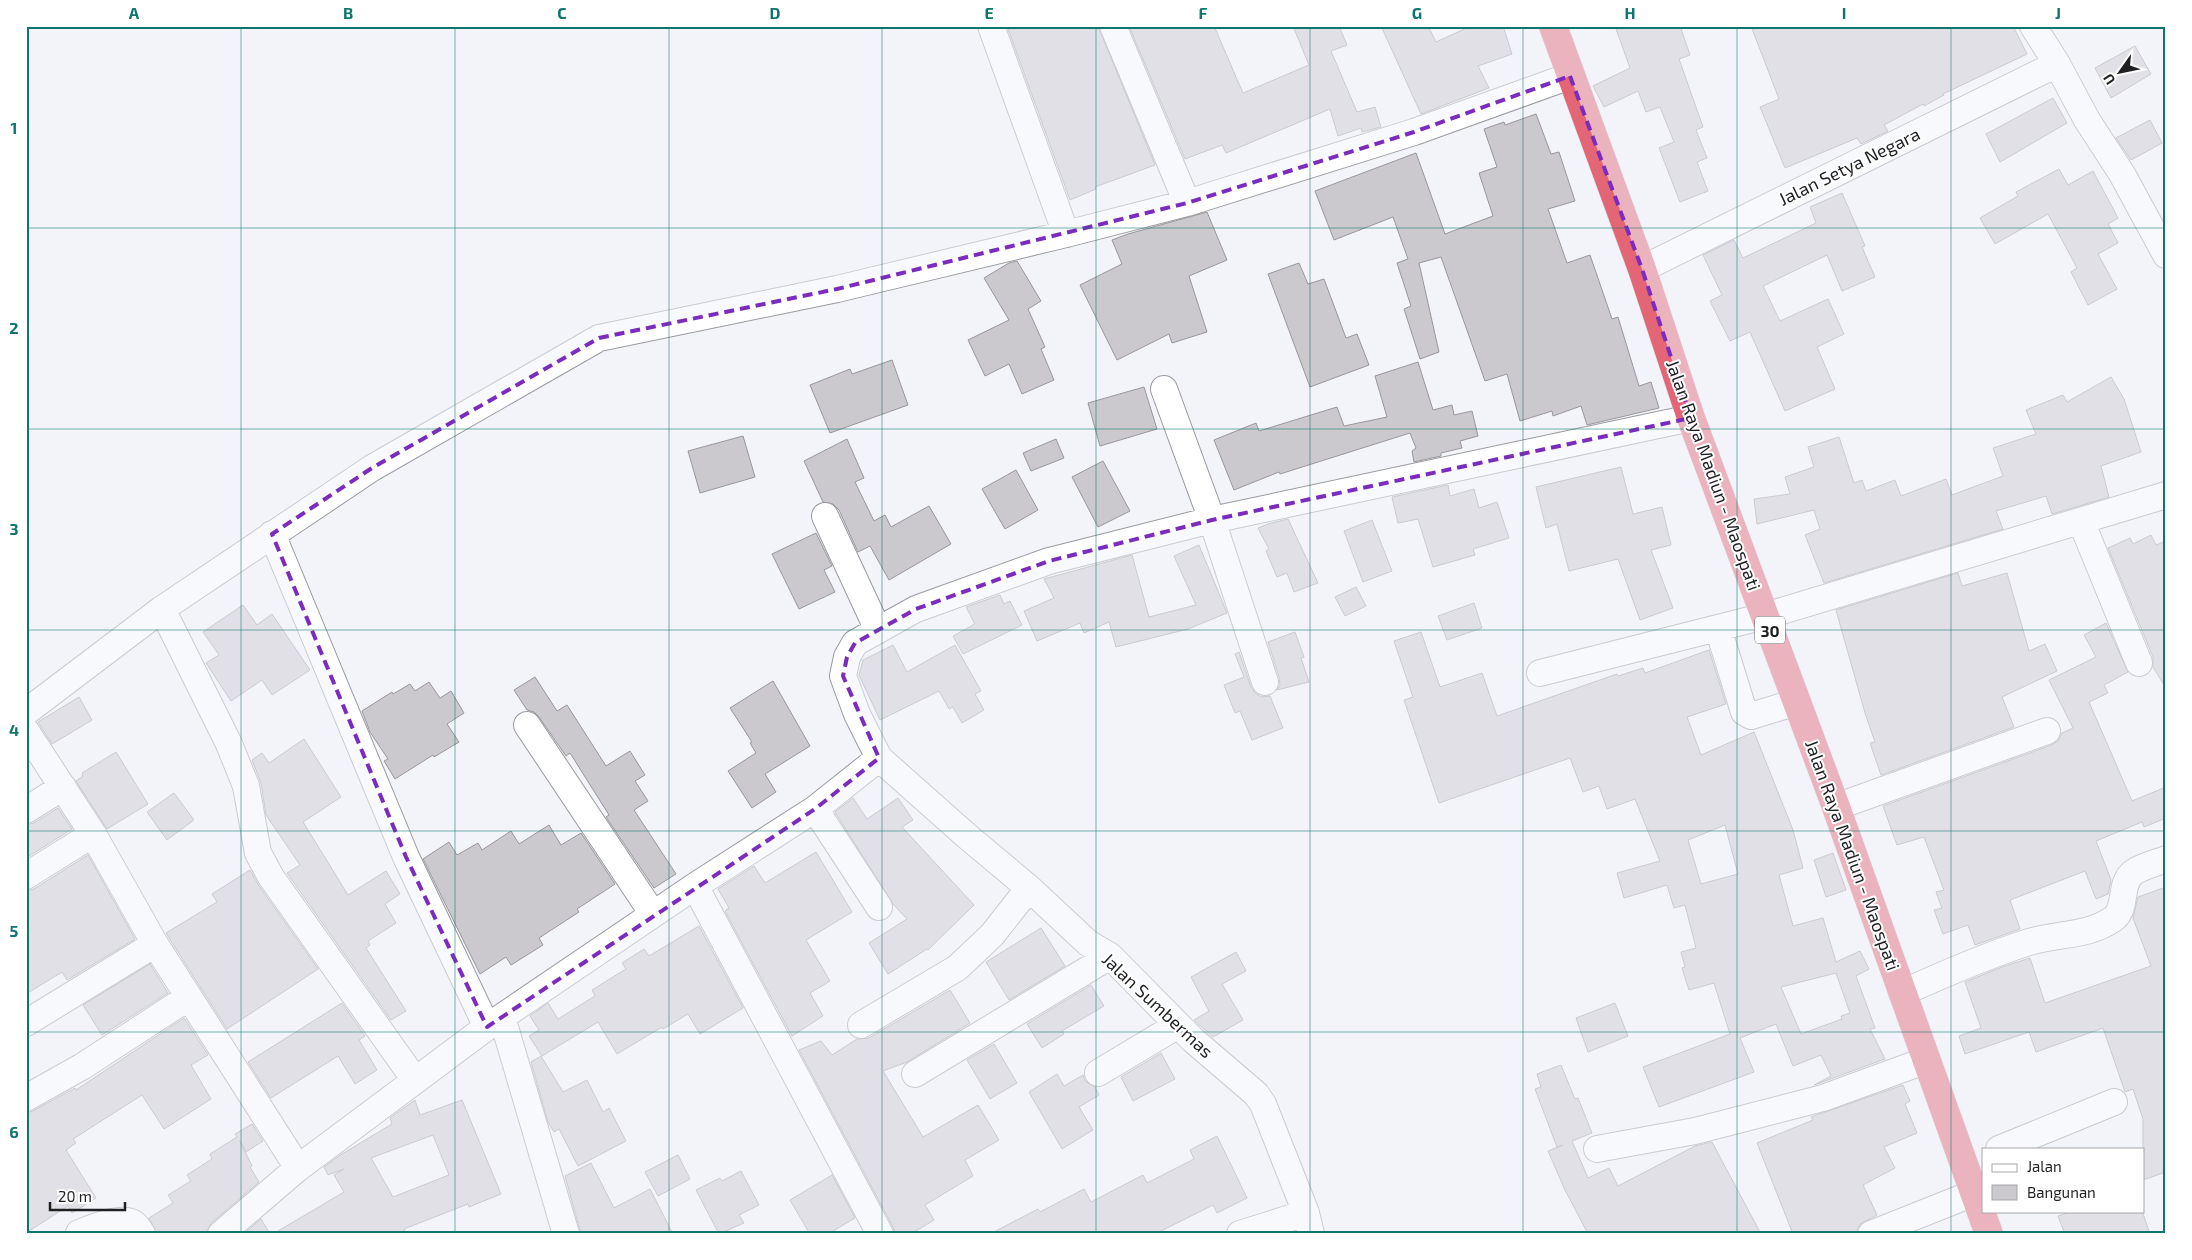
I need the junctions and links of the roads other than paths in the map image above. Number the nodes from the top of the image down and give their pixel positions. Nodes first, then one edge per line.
1 (991, 26) edge
2 (1113, 26) edge
3 (1553, 26) edge
4 (2033, 26) edge
5 (2057, 64) junction
6 (1570, 76) junction
7 (1186, 203) junction
8 (1066, 234) junction
9 (2166, 255) edge
10 (1642, 268) junction
11 (1164, 389) dead end
12 (1691, 418) junction
13 (2166, 495) edge
14 (825, 516) dead end
15 (1212, 520) junction
16 (2081, 521) junction
17 (272, 534) junction
18 (162, 609) junction
19 (1765, 616) junction
20 (1718, 628) junction
21 (878, 630) junction
22 (2139, 663) dead end
23 (1540, 673) dead end
24 (1265, 682) dead end
25 (1797, 702) junction
26 (26, 712) edge
27 (526, 725) dead end
28 (26, 731) edge
29 (2047, 731) dead end
30 (879, 758) junction
31 (63, 787) junction
32 (1836, 807) junction
33 (815, 809) junction
34 (26, 810) edge
35 (93, 834) junction
36 (2166, 859) edge
37 (26, 876) edge
38 (696, 886) junction
39 (1029, 888) junction
40 (879, 907) dead end
41 (653, 914) junction
42 (155, 944) junction
43 (1110, 956) junction
44 (1902, 993) junction
45 (189, 997) junction
46 (494, 1022) junction
47 (26, 1023) edge
48 (861, 1025) dead end
49 (1178, 1025) junction
50 (1927, 1060) junction
51 (1098, 1073) dead end
52 (915, 1074) dead end
53 (415, 1080) junction
54 (26, 1098) edge
55 (2114, 1102) dead end
56 (2001, 1148) edge
57 (1597, 1149) dead end
58 (1973, 1158) edge
59 (298, 1168) junction
60 (1974, 1193) junction
61 (1309, 1223) edge
62 (79, 1233) edge
63 (142, 1234) edge
64 (220, 1234) edge
65 (566, 1234) edge
66 (880, 1234) edge
67 (1240, 1234) edge
68 (1871, 1234) edge
69 (1989, 1234) edge

1 - 8 street
2 - 7 street
3 - 6 highway, Jalan Raya Madiun - Maospati / 30
4 - 5 street
5 - 9 street
5 - 10 street, Jalan Setya Negara
6 - 7 street
6 - 10 highway, Jalan Raya Madiun - Maospati / 30
7 - 8 street
8 - 17 street
10 - 12 highway, Jalan Raya Madiun - Maospati / 30
11 - 15 street
12 - 15 street
12 - 19 highway, Jalan Raya Madiun - Maospati / 30
13 - 16 street
14 - 21 street
15 - 21 street
15 - 24 street
16 - 19 street
16 - 22 street
17 - 18 street
17 - 46 street
18 - 26 street
18 - 53 street
19 - 20 street
19 - 25 highway, Jalan Raya Madiun - Maospati / 30
20 - 23 street
20 - 25 street
21 - 30 street
25 - 32 highway, Jalan Raya Madiun - Maospati / 30
27 - 41 street
28 - 31 street
29 - 32 street
30 - 33 street
30 - 39 street, Jalan Sumbermas
31 - 34 street
31 - 35 street
32 - 44 highway, Jalan Raya Madiun - Maospati / 30
33 - 38 street
33 - 40 street
35 - 37 street
35 - 42 street
36 - 44 street
38 - 41 street
38 - 66 street
39 - 43 street, Jalan Sumbermas
39 - 48 street
41 - 46 street
42 - 45 street
42 - 47 street
43 - 49 street, Jalan Sumbermas
43 - 52 street
44 - 50 highway, Jalan Raya Madiun - Maospati / 30
45 - 54 street
45 - 59 street
46 - 53 street
46 - 65 street
49 - 51 street
49 - 61 street, Jalan Sumbermas
50 - 57 street
50 - 58 highway, Jalan Raya Madiun - Maospati / 30
53 - 59 street
55 - 56 street
58 - 60 highway, Jalan Raya Madiun - Maospati / 30
59 - 64 street
60 - 68 street
60 - 69 highway, Jalan Raya Madiun - Maospati / 30
61 - 67 street
62 - 63 street

